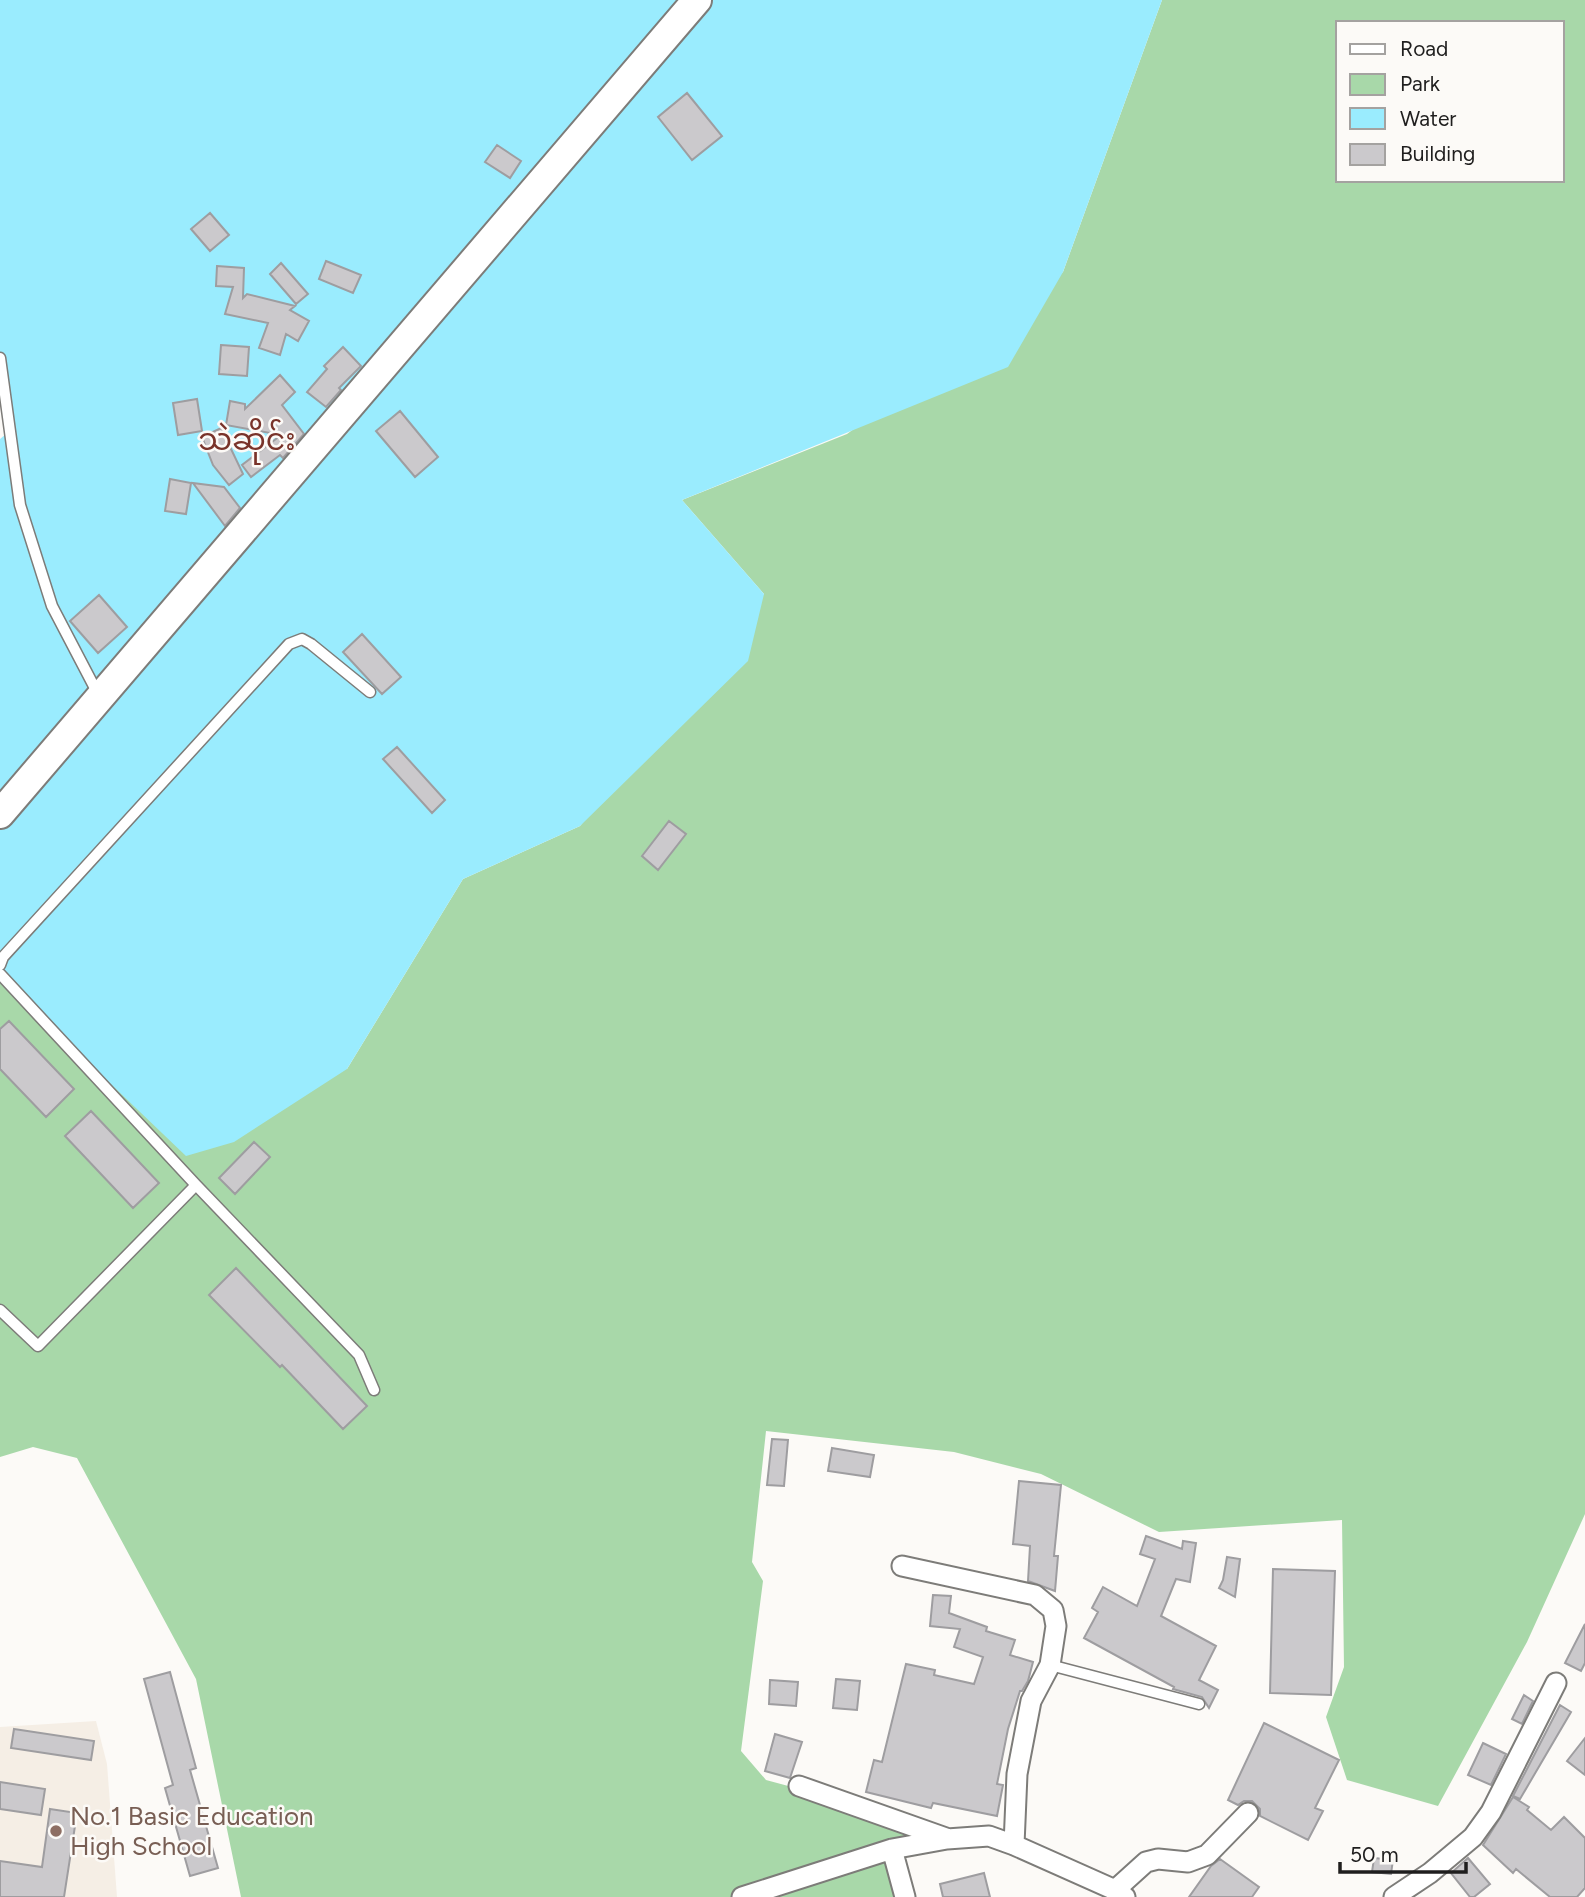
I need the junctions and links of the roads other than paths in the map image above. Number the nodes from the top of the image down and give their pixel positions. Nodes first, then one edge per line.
1 (696, 0) edge
2 (0, 358) edge
3 (370, 692) dead end
4 (100, 698) junction
5 (0, 814) edge
6 (0, 965) edge
7 (0, 974) edge
8 (196, 1185) junction
9 (0, 1310) edge
10 (374, 1390) dead end
11 (902, 1566) dead end
12 (1050, 1665) junction
13 (1556, 1683) dead end
14 (1199, 1704) dead end
15 (799, 1786) dead end
16 (1248, 1813) dead end
17 (947, 1839) junction
18 (1014, 1845) junction
19 (892, 1849) junction
20 (1120, 1894) edge
21 (742, 1897) edge
22 (905, 1897) edge
23 (1394, 1897) edge

1 - 4 street
2 - 4 lane
3 - 6 lane
4 - 5 street
7 - 8 lane
8 - 9 lane
8 - 10 lane
11 - 12 street
12 - 14 lane
12 - 18 street
13 - 23 street
15 - 17 street
16 - 20 street
17 - 18 street
17 - 19 street
18 - 20 street
19 - 21 street
19 - 22 street

